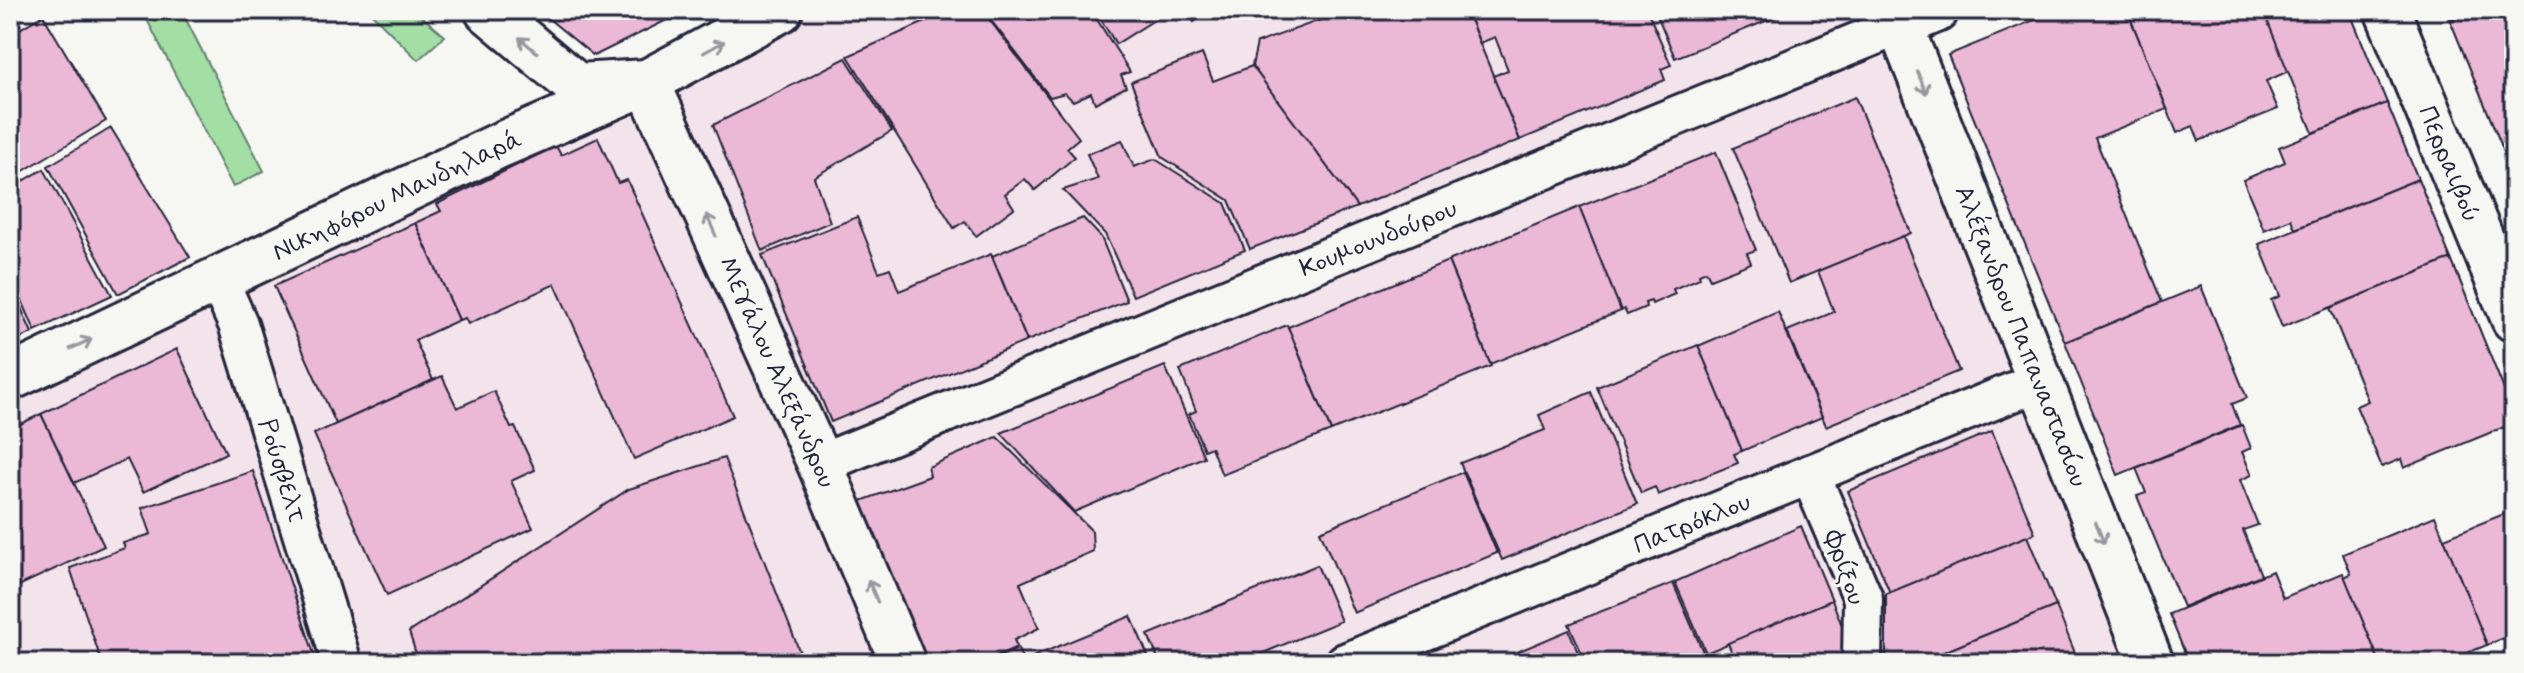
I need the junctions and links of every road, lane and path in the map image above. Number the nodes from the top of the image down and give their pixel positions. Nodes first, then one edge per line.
1 (487, 10) edge
2 (780, 10) edge
3 (2387, 10) edge
4 (1910, 15) edge
5 (647, 82) junction
6 (574, 100) junction
7 (218, 279) junction
8 (2514, 319) edge
9 (10, 378) edge
10 (2040, 381) junction
11 (820, 464) junction
12 (1810, 474) junction
13 (342, 663) edge
14 (903, 663) edge
15 (1345, 663) edge
16 (1862, 663) edge
17 (2151, 663) edge

6 -> 1 street
5 -> 2 street, Νικηφόρου Μανδηλαρά
3 - 8 street, Περραιβού
4 -> 10 street, Αλέξανδρου Παπαναστασίου
4 - 11 street, Κουμουνδούρου
5 - 6 street, Νικηφόρου Μανδηλαρά
11 -> 5 street, Μεγάλου Αλεξάνδρου
6 - 7 street, Νικηφόρου Μανδηλαρά
9 -> 7 street, Νικηφόρου Μανδηλαρά
7 - 13 street, Ρούσβελτ
10 - 12 street, Πατρόκλου
10 -> 17 street, Αλέξανδρου Παπαναστασίου
14 -> 11 street, Μεγάλου Αλεξάνδρου
12 - 15 street, Πατρόκλου
12 - 16 street, Φρίξου

